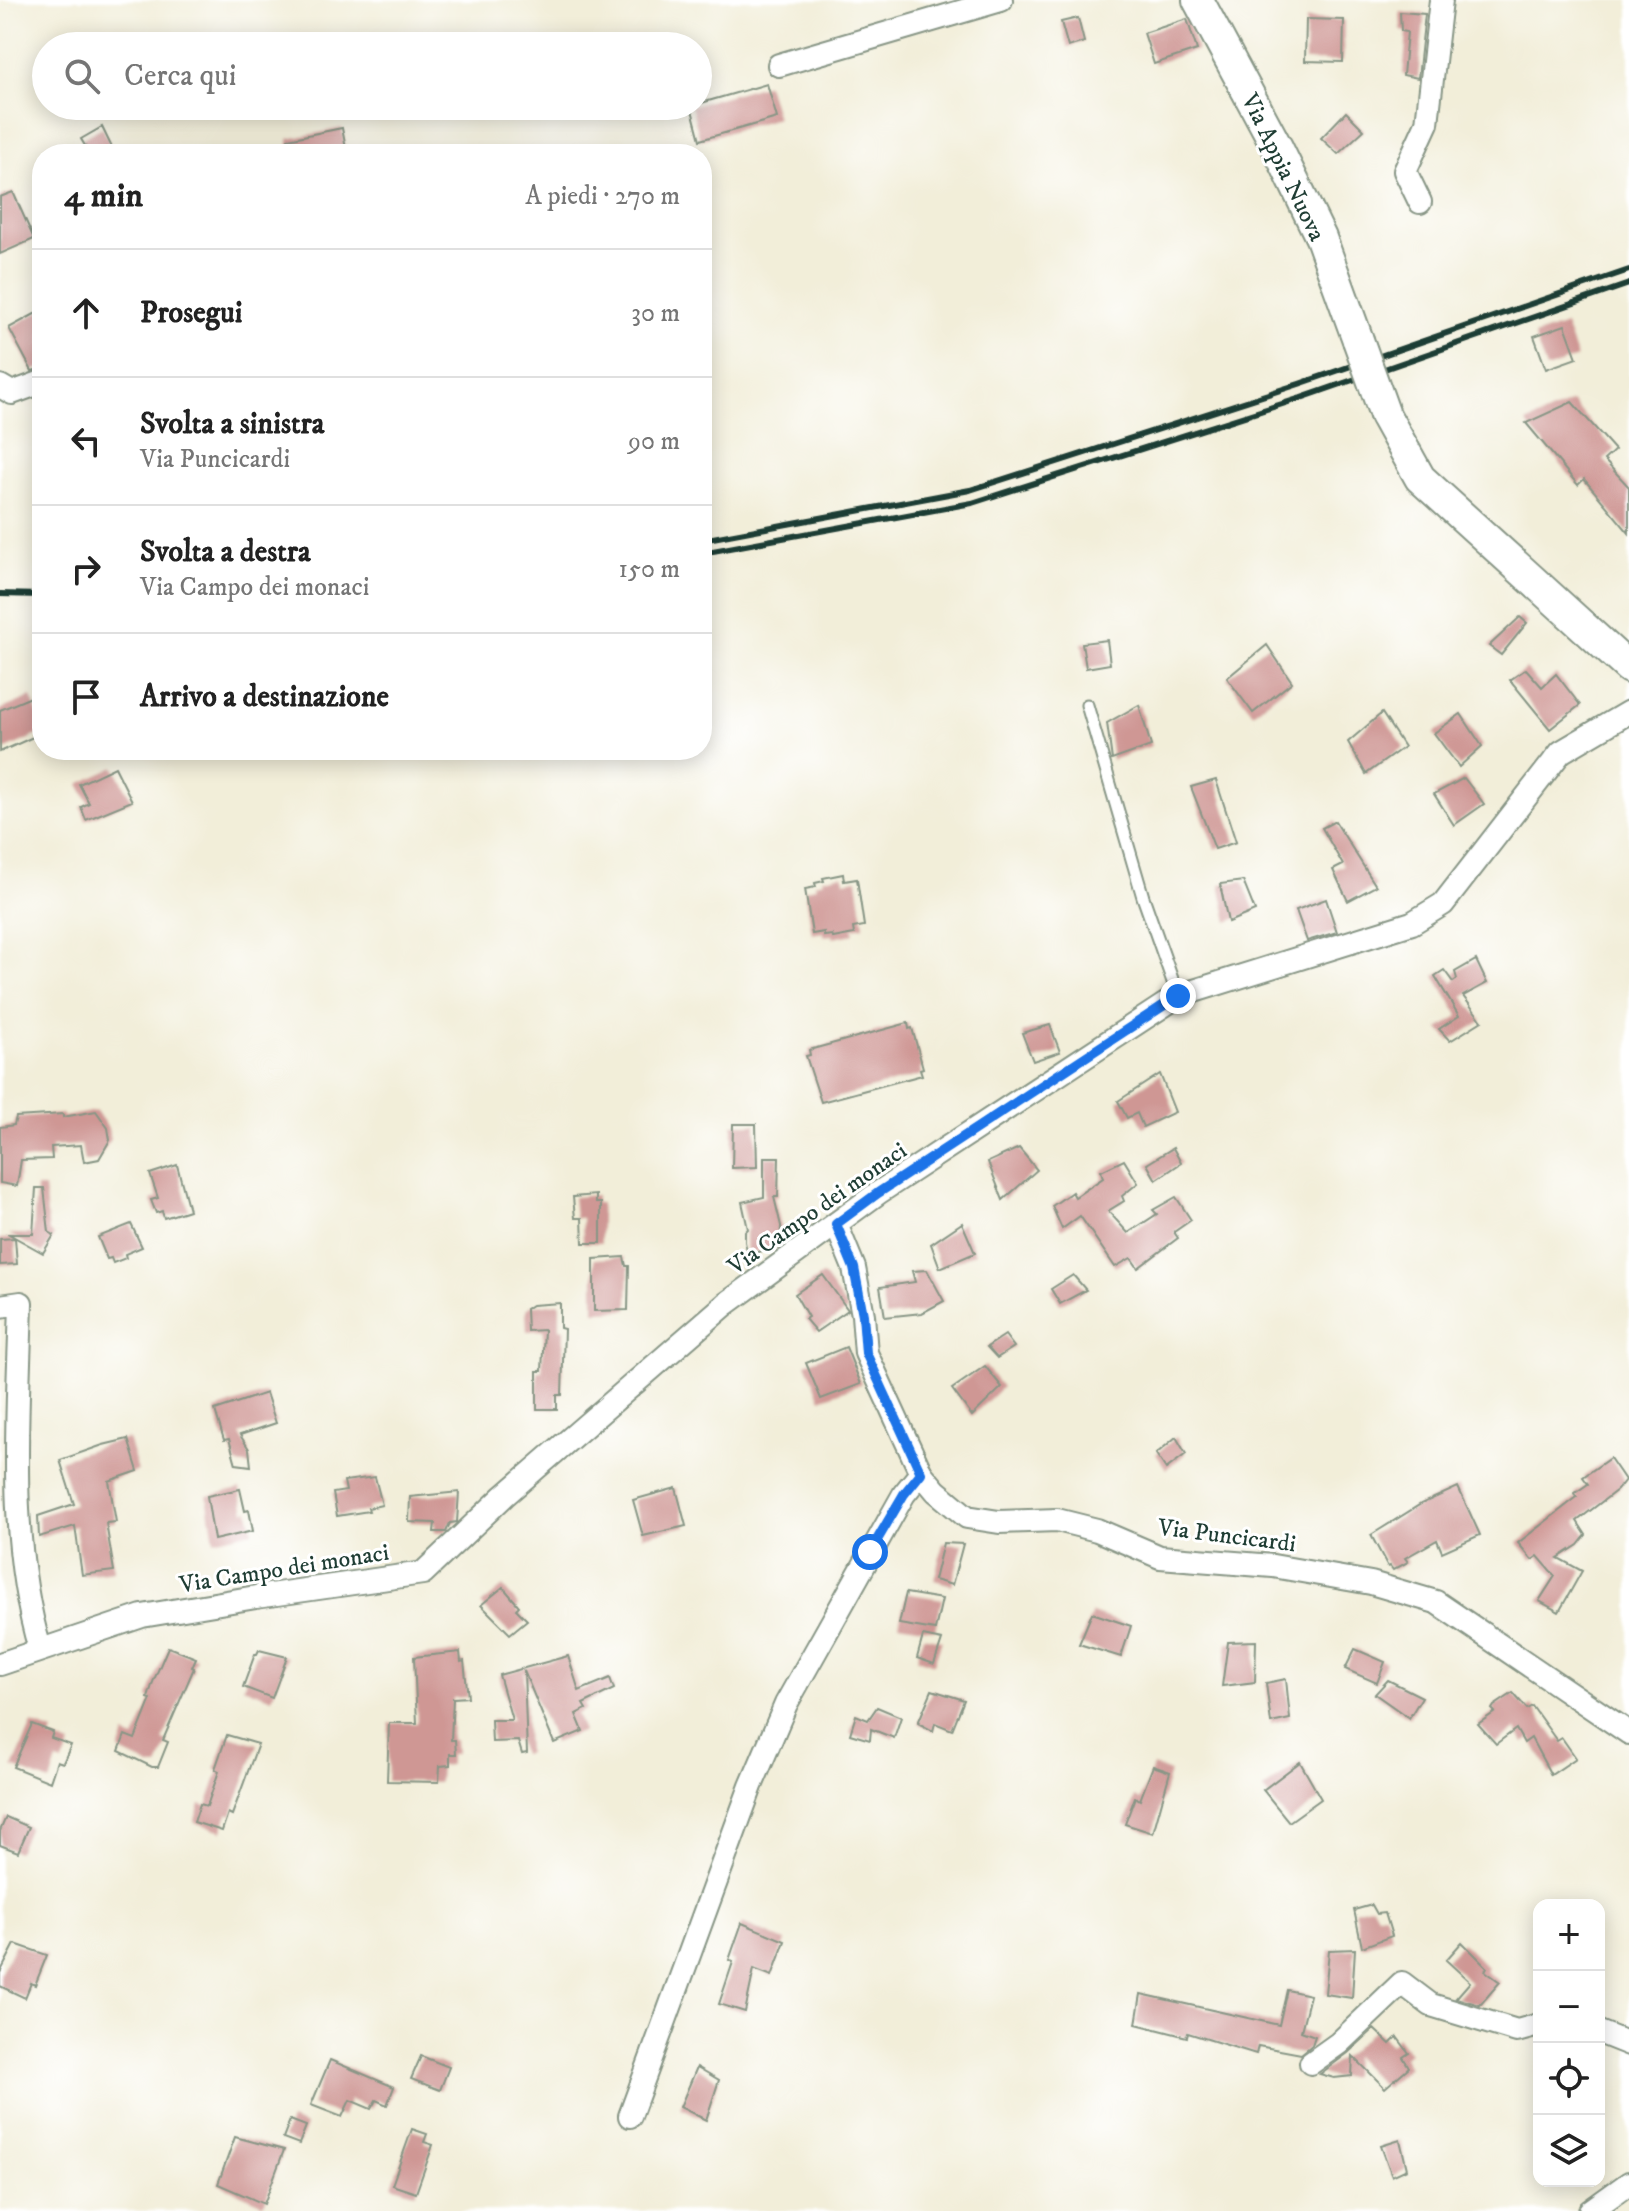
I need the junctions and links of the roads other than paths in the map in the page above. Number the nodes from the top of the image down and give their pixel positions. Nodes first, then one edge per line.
1 (1001, 0) edge
2 (1198, 0) edge
3 (1441, 0) edge
4 (779, 65) dead end
5 (1420, 202) dead end
6 (0, 386) edge
7 (32, 386) edge
8 (1629, 668) edge
9 (1087, 705) dead end
10 (1629, 712) edge
11 (1178, 996) junction
12 (836, 1224) junction
13 (0, 1306) edge
14 (921, 1473) junction
15 (40, 1649) junction
16 (0, 1664) edge
17 (1629, 1733) edge
18 (1533, 2027) edge
19 (1605, 2034) edge
20 (1629, 2044) edge
21 (1311, 2063) dead end
22 (630, 2116) dead end
23 (1629, 2183) edge
24 (1590, 2211) edge

1 - 4 street
2 - 8 street, Via Appia Nuova, bridge
3 - 5 street
6 - 7 street
9 - 11 lane
10 - 11 street, Via Campo dei monaci
11 - 12 street, Via Campo dei monaci
12 - 14 street, Via Puncicardi
12 - 15 street, Via Campo dei monaci
13 - 15 street
14 - 17 street, Via Puncicardi
14 - 22 street
15 - 16 street, Via Campo dei monaci
18 - 21 street
19 - 20 street
23 - 24 street

